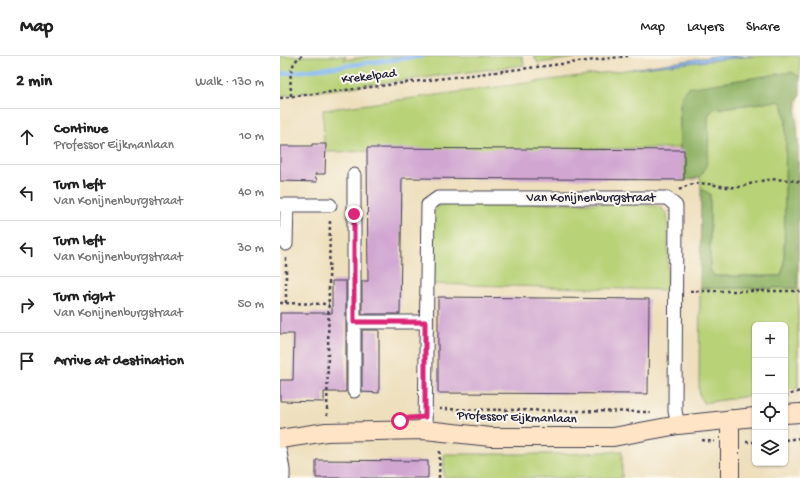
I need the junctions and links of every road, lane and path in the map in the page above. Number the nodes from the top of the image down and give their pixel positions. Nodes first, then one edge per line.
1 (302, 56) edge
2 (628, 56) edge
3 (291, 96) junction
4 (280, 98) edge
5 (354, 176) dead end
6 (800, 182) edge
7 (667, 198) junction
8 (283, 205) edge
9 (330, 205) joint
10 (286, 244) joint
11 (675, 291) junction
12 (800, 291) edge
13 (280, 303) edge
14 (286, 303) junction
15 (329, 304) junction
16 (354, 322) junction
17 (425, 322) junction
18 (354, 391) dead end
19 (800, 391) edge
20 (788, 395) edge
21 (425, 409) junction
22 (800, 413) edge
23 (788, 414) edge
24 (650, 417) junction
25 (752, 417) edge
26 (646, 418) dead end
27 (676, 418) junction
28 (730, 419) junction
29 (328, 420) junction
30 (425, 430) junction
31 (800, 438) edge
32 (280, 439) edge
33 (788, 440) edge
34 (280, 452) edge
35 (283, 478) edge
36 (730, 478) edge

1 - 3 path
2 - 3 path, Krekelpad
3 - 4 path, Krekelpad
5 - 16 street
6 - 7 path
7 - 11 street, Van Konijnenburgstraat
7 - 17 street, Van Konijnenburgstraat
8 - 9 street
8 - 10 street
9 - 15 path
10 - 14 path
11 - 12 path
11 - 27 street, Van Konijnenburgstraat
13 - 14 path
14 - 15 path
15 - 29 path
16 - 17 street
16 - 18 street
17 - 21 street, Van Konijnenburgstraat
19 - 20 path
21 - 24 path
21 - 30 street, Van Konijnenburgstraat
22 - 23 street
24 - 26 path
24 - 27 path
25 - 28 street, Professor Eijkmanlaan
27 - 28 street, Professor Eijkmanlaan
27 - 30 street, Professor Eijkmanlaan
28 - 36 street
29 - 30 street, Professor Eijkmanlaan
29 - 32 street, Professor Eijkmanlaan
31 - 33 path
34 - 35 street

